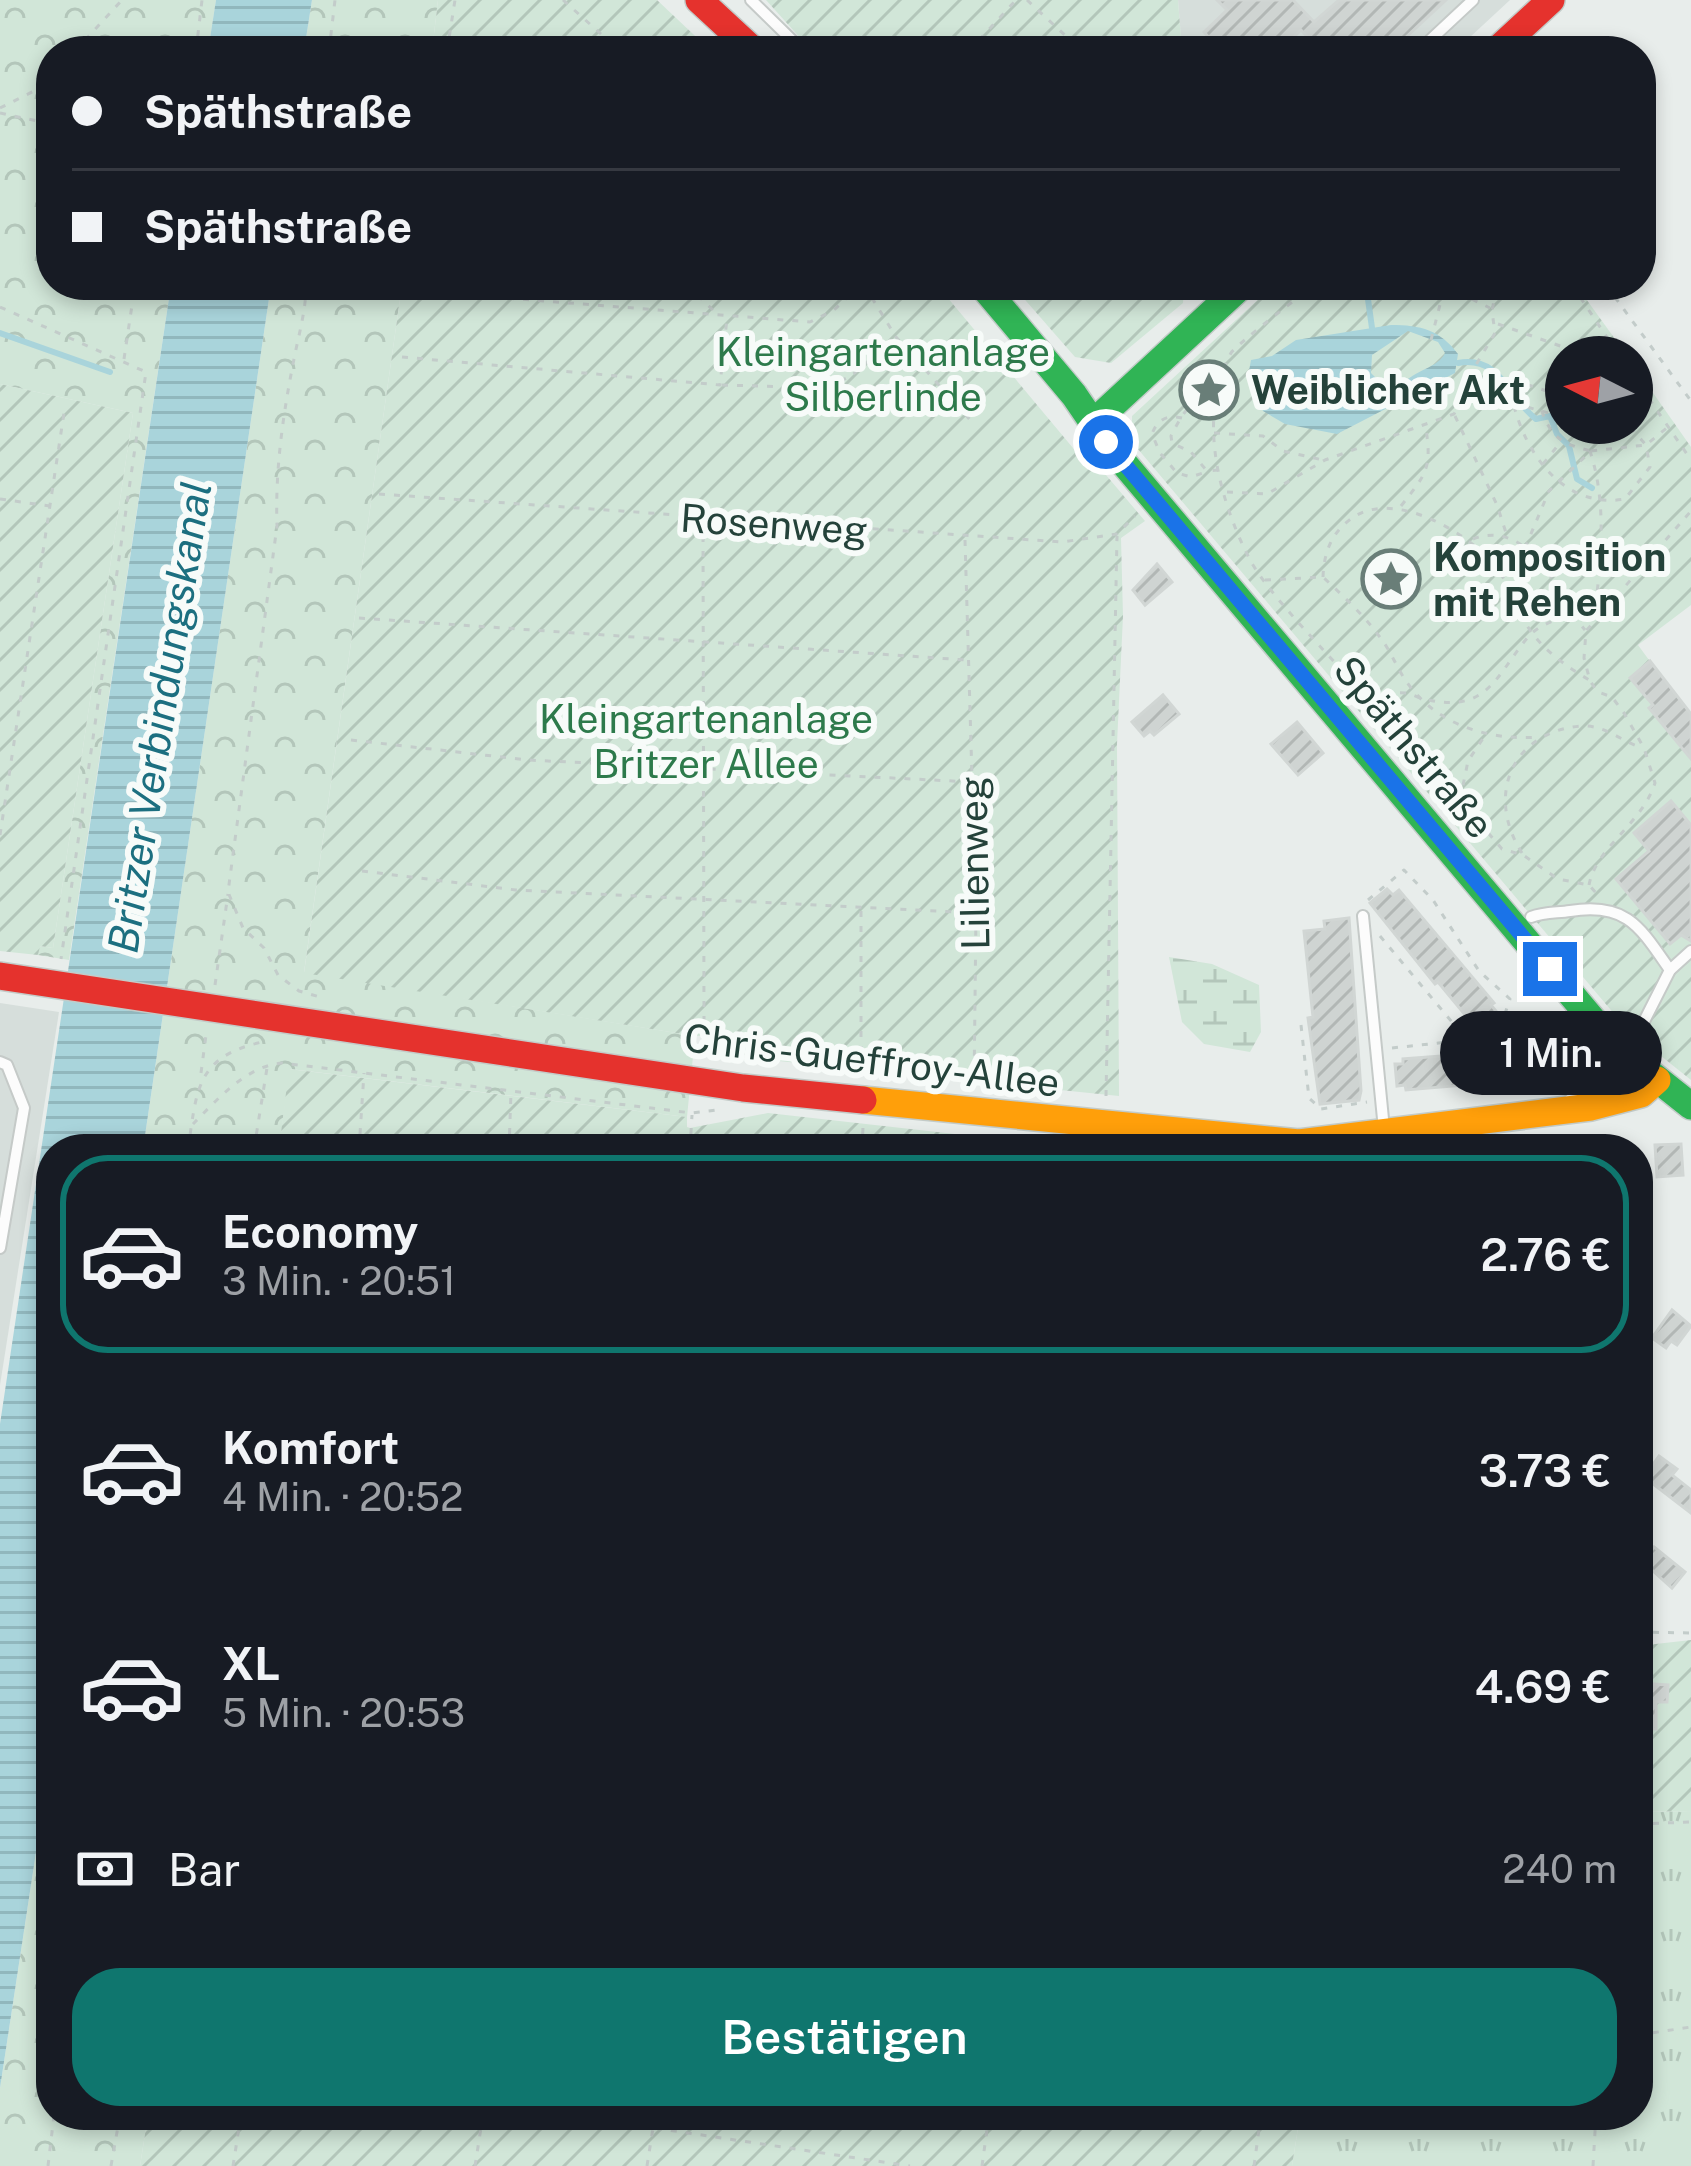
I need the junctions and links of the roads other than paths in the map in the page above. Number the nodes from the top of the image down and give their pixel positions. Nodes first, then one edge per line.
1 (699, 0) edge
2 (751, 0) edge
3 (1473, 0) edge
4 (1551, 0) edge
5 (738, 36) edge
6 (788, 36) edge
7 (1434, 36) edge
8 (1512, 36) edge
9 (995, 300) edge
10 (1226, 300) edge
11 (1093, 423) junction
12 (1363, 916) road end
13 (1531, 926) junction
14 (1691, 951) edge
15 (1670, 970) junction
16 (0, 976) edge
17 (1626, 1056) junction
18 (0, 1062) edge
19 (1657, 1080) junction
20 (1691, 1106) edge
21 (1564, 1108) junction
22 (1385, 1132) junction
23 (1197, 1134) edge
24 (1369, 1134) edge
25 (0, 1248) edge

1 - 5 street
2 - 6 lane
3 - 7 lane
4 - 8 street
9 - 11 street, Späthstraße
10 - 11 street
11 - 13 street, Späthstraße
12 - 22 lane
13 - 15 lane
13 - 17 street, Späthstraße
14 - 15 lane
15 - 17 lane
16 - 23 street, Chris-Gueffroy-Allee
17 - 19 street, Späthstraße
17 - 21 street, Chris-Gueffroy-Allee
18 - 25 lane
19 - 20 street, Späthstraße
19 - 21 street, Chris-Gueffroy-Allee
21 - 22 street, Chris-Gueffroy-Allee
22 - 24 street, Chris-Gueffroy-Allee

